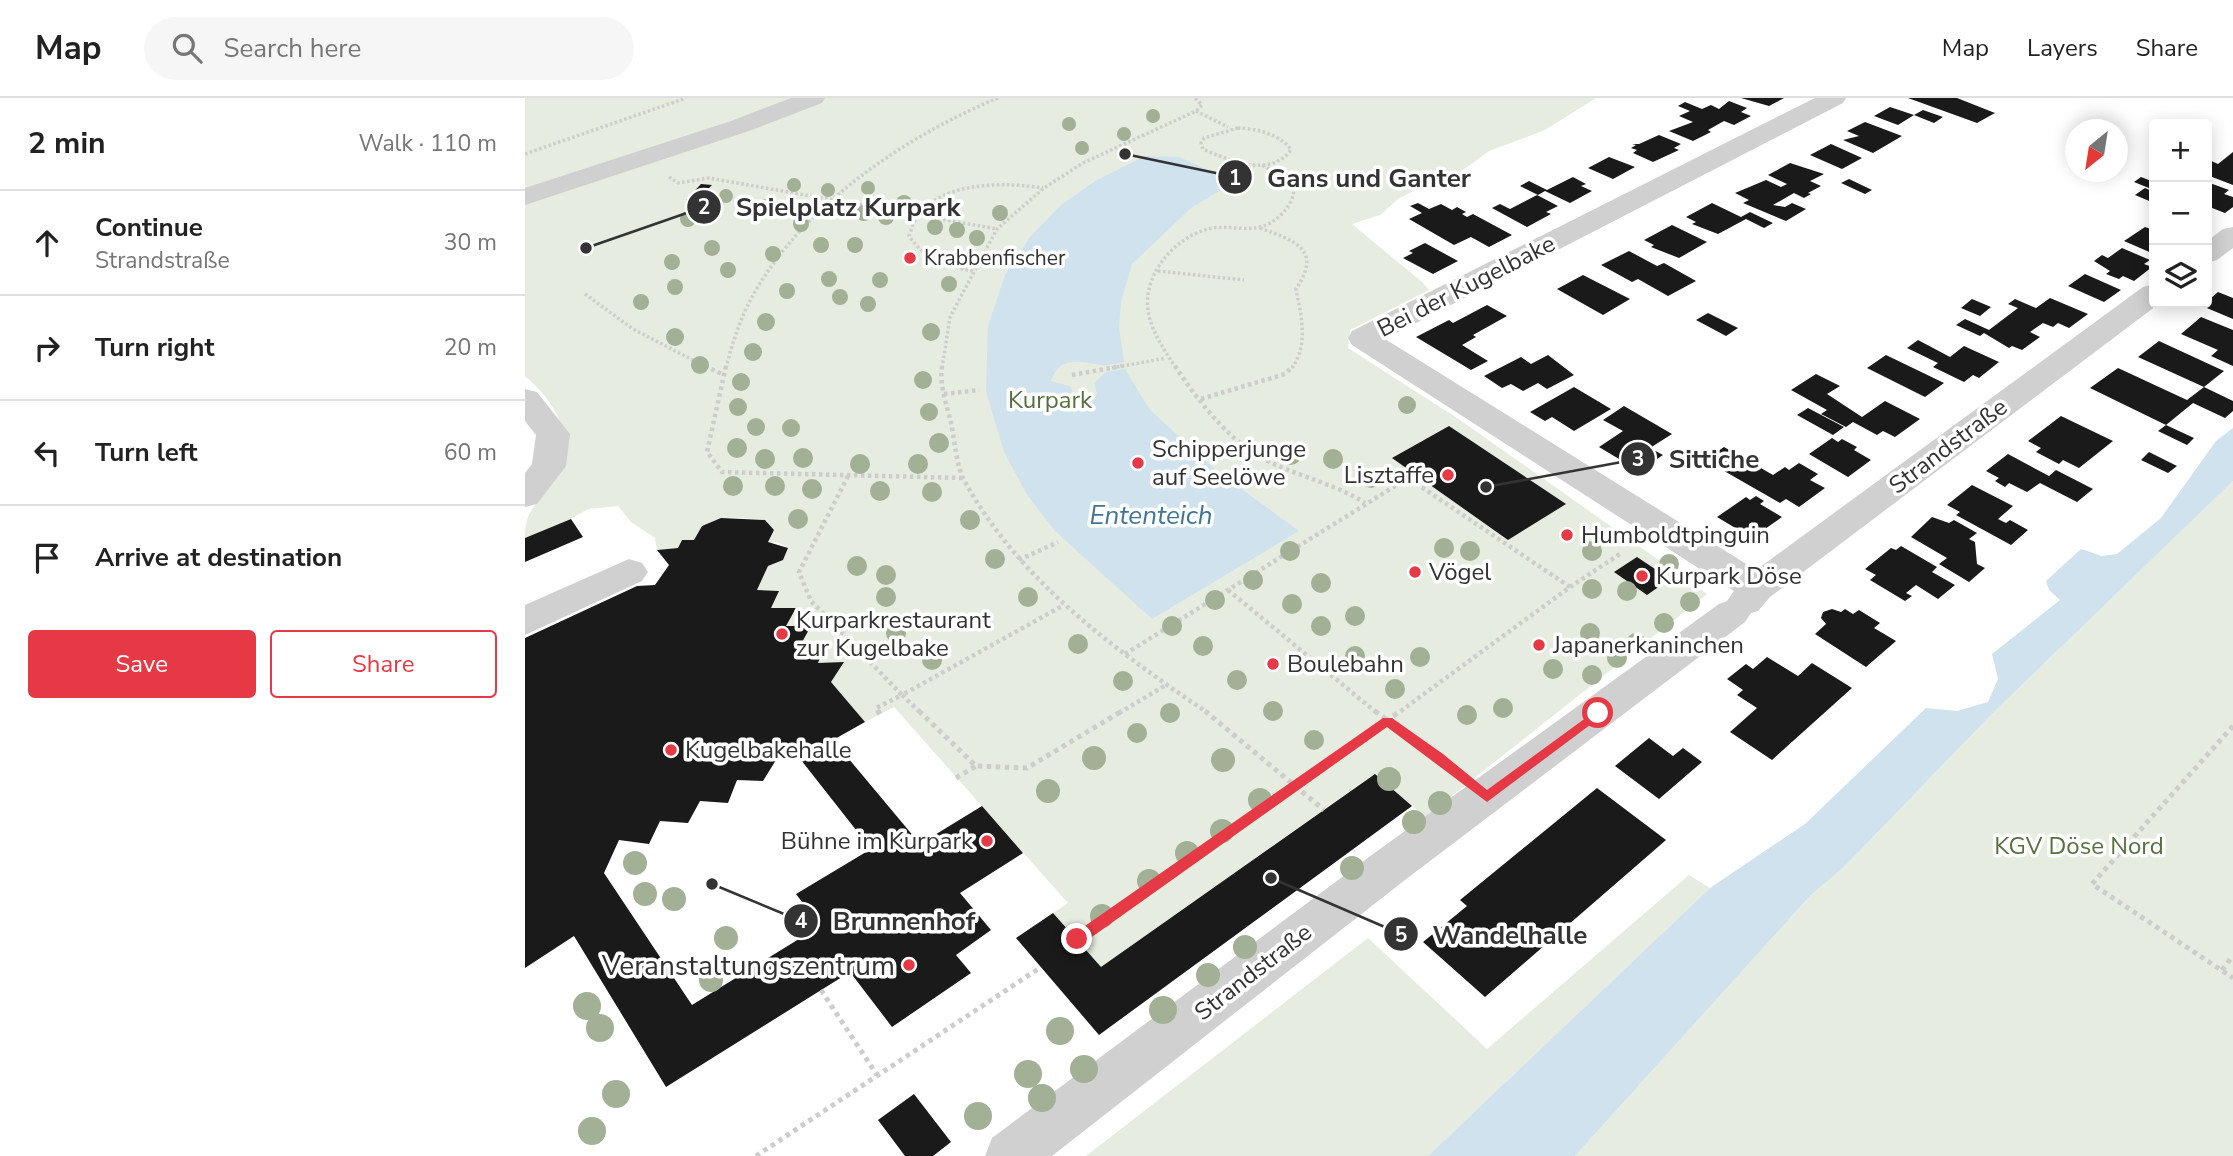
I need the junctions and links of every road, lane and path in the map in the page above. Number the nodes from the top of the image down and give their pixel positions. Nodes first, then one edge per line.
1 (686, 98) edge
2 (813, 98) edge
3 (998, 98) edge
4 (1195, 98) edge
5 (1834, 98) edge
6 (1196, 111) junction
7 (1228, 127) junction
8 (525, 154) edge
9 (1262, 165) junction
10 (678, 183) dead end
11 (1044, 188) junction
12 (525, 197) edge
13 (836, 198) junction
14 (919, 214) junction
15 (1260, 228) junction
16 (997, 229) junction
17 (2233, 235) edge
18 (2212, 250) edge
19 (985, 251) junction
20 (1009, 259) dead end
21 (973, 271) junction
22 (1158, 271) junction
23 (1244, 280) dead end
24 (585, 294) dead end
25 (2149, 297) edge
26 (1166, 358) junction
27 (722, 374) junction
28 (1072, 375) dead end
29 (979, 390) dead end
30 (944, 394) junction
31 (1201, 398) junction
32 (525, 399) edge
33 (848, 476) junction
34 (963, 478) junction
35 (525, 496) edge
36 (1365, 503) junction
37 (1058, 542) dead end
38 (1620, 554) dead end
39 (1019, 560) junction
40 (629, 572) dead end
41 (1570, 587) junction
42 (1228, 590) junction
43 (1744, 601) junction
44 (1065, 605) junction
45 (525, 621) edge
46 (1125, 654) junction
47 (1166, 685) junction
48 (902, 695) junction
49 (880, 714) dead end
50 (1387, 721) junction
51 (2233, 726) edge
52 (976, 766) junction
53 (956, 778) dead end
54 (1298, 786) junction
55 (1487, 797) junction
56 (1324, 810) dead end
57 (1077, 939) dead end
58 (2233, 956) edge
59 (1041, 967) dead end
60 (2222, 970) junction
61 (2233, 978) edge
62 (821, 990) dead end
63 (877, 1075) junction
64 (756, 1156) edge
65 (1011, 1156) edge

1 - 8 path
2 - 12 street
3 - 13 path
4 - 6 path
5 - 43 street, Bei der Kugelbake
6 - 7 path
6 - 11 path
7 - 9 path
7 - 9 path
9 - 15 path
10 - 13 path
11 - 14 path
11 - 16 path
13 - 14 path
13 - 27 path
14 - 16 path
14 - 21 path
15 - 22 path
15 - 31 path
16 - 19 path
17 - 18 street
19 - 20 path
19 - 21 path
21 - 30 path
22 - 23 path
22 - 26 path
24 - 27 path
25 - 43 street, Strandstraße
26 - 28 path
26 - 31 path
27 - 33 path
29 - 30 path
30 - 34 path
31 - 36 path
32 - 35 street
33 - 34 path
33 - 48 path
34 - 39 path
36 - 41 path
36 - 42 path
37 - 39 path
38 - 41 path
39 - 44 path
40 - 45 street
41 - 50 path
42 - 46 path
42 - 50 path
43 - 55 street, Strandstraße
44 - 46 path
44 - 48 path
46 - 47 path
47 - 52 path
47 - 54 path
48 - 49 path
48 - 52 path
50 - 54 path
50 - 55 path
51 - 60 path
52 - 53 path
54 - 56 path
54 - 57 path
55 - 65 street, Strandstraße
58 - 60 path
59 - 63 path
60 - 61 path
62 - 63 path
63 - 64 path

